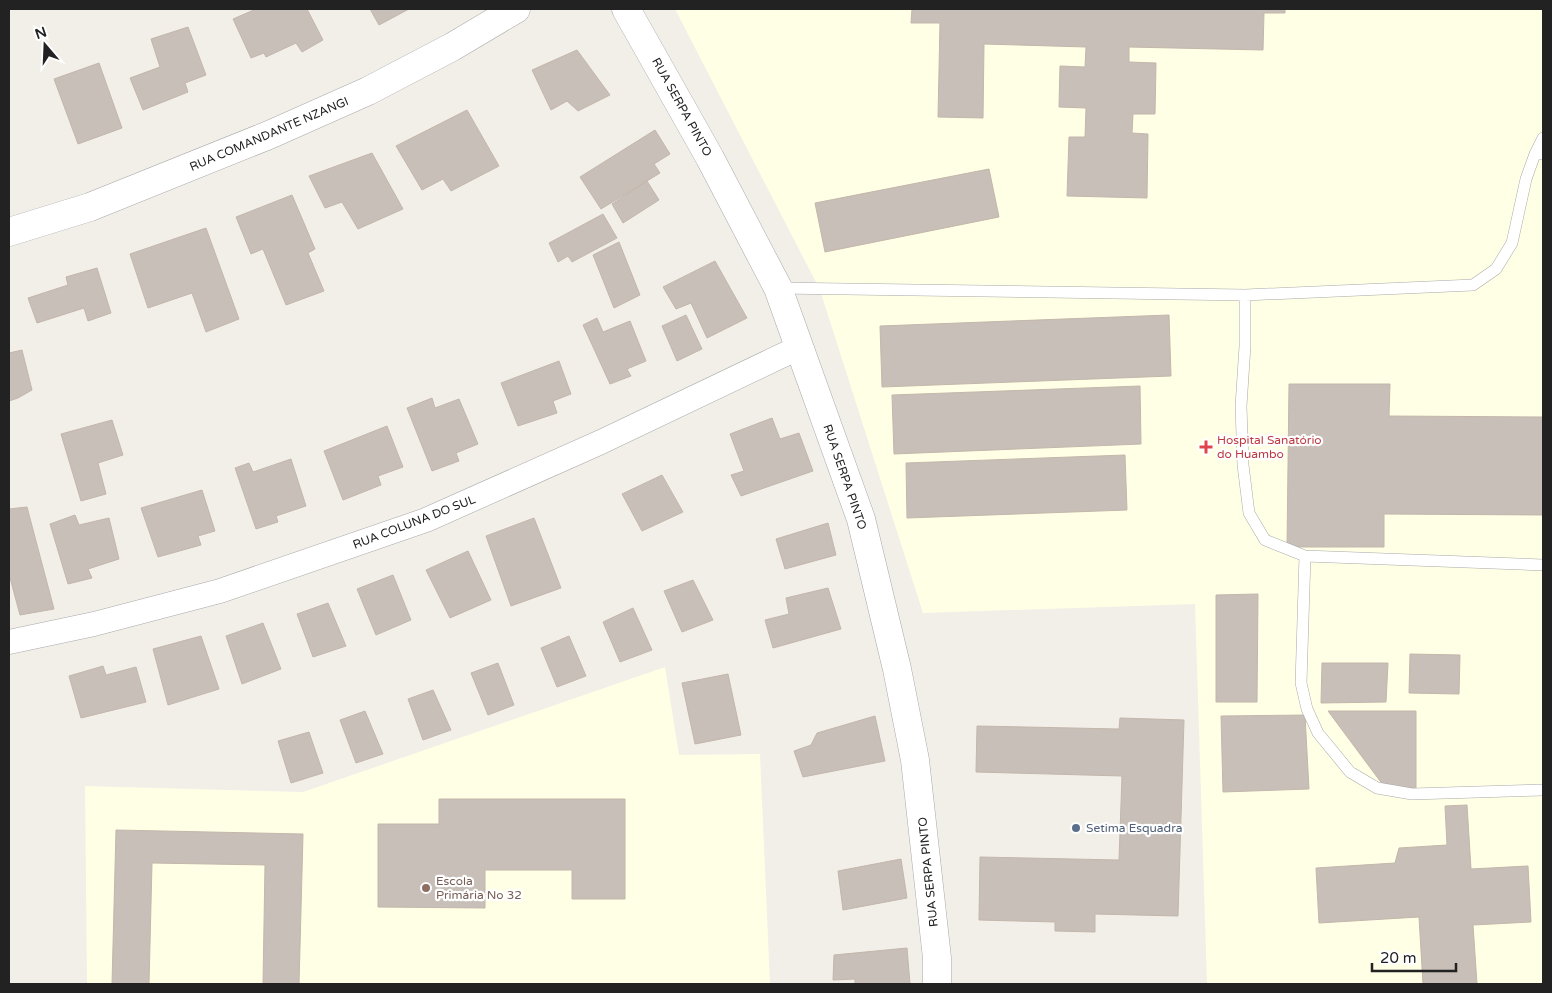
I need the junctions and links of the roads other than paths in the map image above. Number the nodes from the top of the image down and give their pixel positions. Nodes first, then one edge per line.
1 (516, 9) edge
2 (626, 9) edge
3 (1543, 138) edge
4 (1539, 154) edge
5 (9, 232) edge
6 (778, 288) junction
7 (1245, 295) junction
8 (800, 347) junction
9 (1305, 556) junction
10 (1543, 565) edge
11 (9, 642) edge
12 (1543, 790) edge
13 (937, 984) edge

1 - 5 street, RUA COMANDANTE NZANGI
2 - 6 street, RUA SERPA PINTO
3 - 4 lane
4 - 7 lane
6 - 7 lane
6 - 8 street, RUA SERPA PINTO
7 - 9 lane
8 - 11 street, RUA COLUNA DO SUL
8 - 13 street, RUA SERPA PINTO
9 - 10 lane
9 - 12 lane

